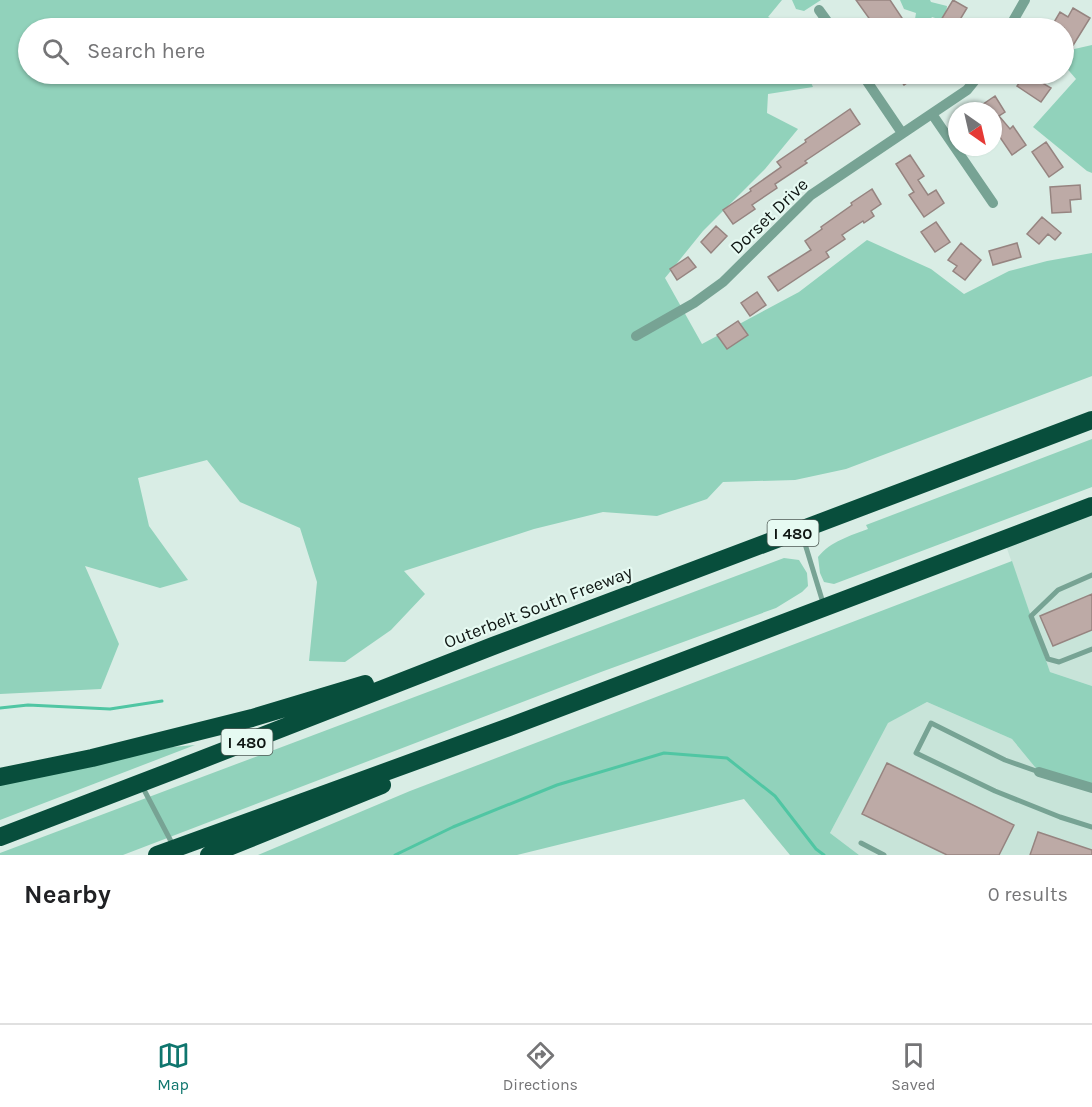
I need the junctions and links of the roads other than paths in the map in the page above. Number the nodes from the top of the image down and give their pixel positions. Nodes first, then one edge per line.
1 (1025, 0) edge
2 (819, 10) dead end
3 (825, 18) edge
4 (1015, 18) edge
5 (869, 84) edge
6 (973, 84) edge
7 (932, 114) junction
8 (902, 133) junction
9 (993, 203) dead end
10 (636, 336) dead end
11 (1092, 420) edge
12 (1092, 506) edge
13 (801, 530) junction
14 (1092, 575) edge
15 (824, 608) junction
16 (494, 646) junction
17 (1092, 649) edge
18 (509, 727) junction
19 (145, 745) junction
20 (0, 767) edge
21 (1039, 772) joint
22 (0, 777) edge
23 (140, 783) junction
24 (1092, 788) edge
25 (1092, 827) edge
26 (0, 837) edge
27 (861, 843) dead end
28 (175, 848) junction
29 (157, 855) edge
30 (209, 855) edge
31 (884, 855) edge

1 - 4 street
2 - 3 street
5 - 8 street
6 - 7 street, Dorset Drive
7 - 8 street, Dorset Drive
7 - 9 street
8 - 10 street, Dorset Drive
11 - 13 highway, Outerbelt South Freeway / I 480
12 - 15 highway
13 - 15 lane
13 - 16 highway, Outerbelt South Freeway / I 480
14 - 17 lane
15 - 18 highway
16 - 19 highway
16 - 23 highway, Outerbelt South Freeway / I 480
18 - 28 highway
18 - 30 highway
19 - 20 highway
19 - 22 highway
21 - 24 street
21 - 25 lane
23 - 26 highway, Outerbelt South Freeway / I 480
23 - 28 lane
27 - 31 lane
28 - 29 highway

